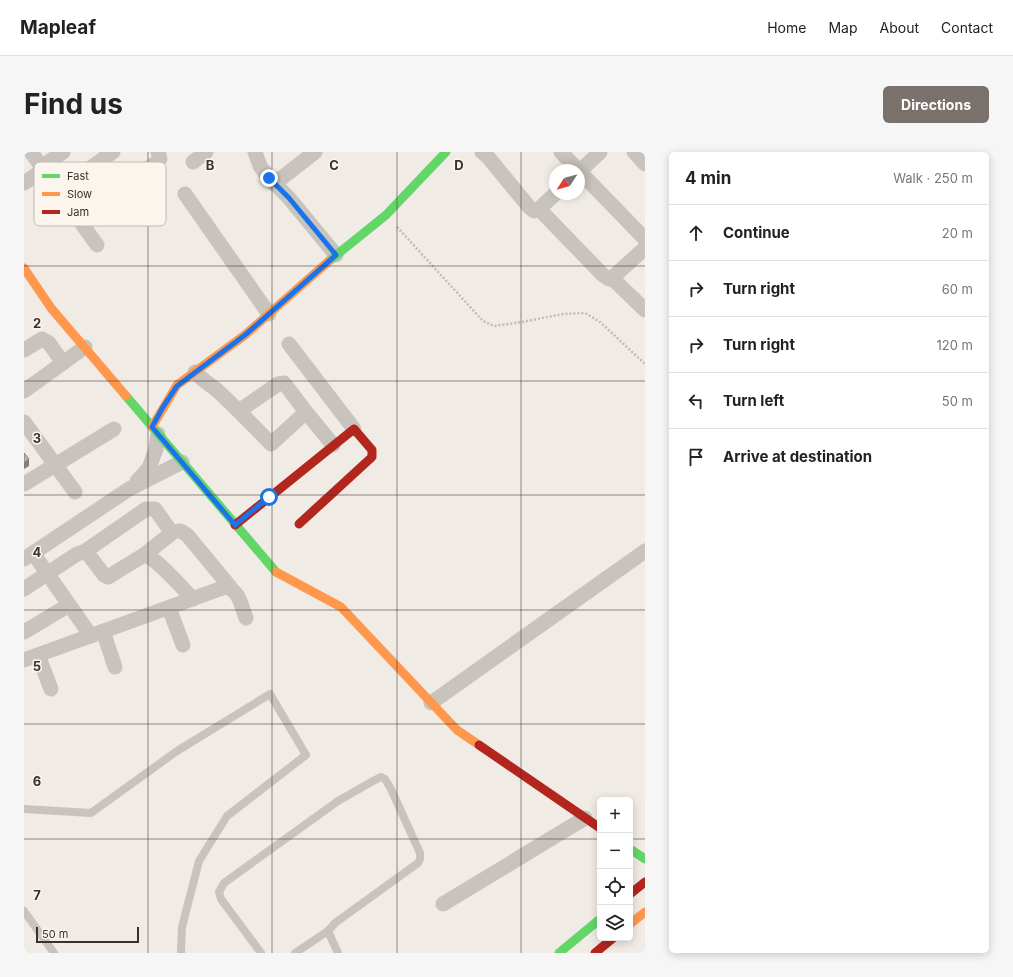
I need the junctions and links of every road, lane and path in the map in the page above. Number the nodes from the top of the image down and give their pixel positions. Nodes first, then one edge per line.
1 (31, 152) edge
2 (64, 152) edge
3 (113, 152) edge
4 (158, 152) edge
5 (206, 152) edge
6 (255, 152) edge
7 (315, 152) edge
8 (446, 152) edge
9 (482, 152) edge
10 (561, 152) edge
11 (600, 152) edge
12 (634, 152) edge
13 (38, 162) edge
14 (50, 162) edge
15 (99, 162) edge
16 (157, 162) edge
17 (193, 162) dead end
18 (572, 164) edge
19 (645, 164) edge
20 (585, 166) edge
21 (34, 175) edge
22 (585, 177) edge
23 (24, 183) edge
24 (274, 184) junction
25 (185, 194) dead end
26 (549, 200) edge
27 (539, 209) junction
28 (386, 215) junction
29 (83, 226) edge
30 (645, 239) edge
31 (97, 245) dead end
32 (645, 248) edge
33 (336, 255) junction
34 (24, 268) edge
35 (612, 278) junction
36 (645, 310) edge
37 (269, 314) junction
38 (289, 344) dead end
39 (85, 347) junction
40 (24, 350) edge
41 (63, 363) junction
42 (645, 364) edge
43 (195, 372) junction
44 (24, 391) edge
45 (239, 410) junction
46 (306, 412) junction
47 (24, 422) edge
48 (114, 429) dead end
49 (354, 429) junction
50 (155, 431) junction
51 (332, 445) junction
52 (182, 462) junction
53 (55, 465) junction
54 (24, 484) edge
55 (129, 489) junction
56 (75, 492) dead end
57 (299, 524) dead end
58 (235, 525) junction
59 (172, 533) junction
60 (645, 551) edge
61 (84, 552) junction
62 (144, 555) junction
63 (26, 557) edge
64 (48, 574) junction
65 (231, 588) junction
66 (24, 589) edge
67 (193, 599) junction
68 (69, 605) junction
69 (169, 608) junction
70 (246, 618) dead end
71 (24, 632) edge
72 (97, 634) junction
73 (183, 645) dead end
74 (31, 658) edge
75 (115, 667) dead end
76 (51, 689) dead end
77 (431, 703) junction
78 (24, 809) edge
79 (586, 818) junction
80 (597, 826) edge
81 (633, 851) edge
82 (645, 859) edge
83 (645, 882) edge
84 (633, 892) edge
85 (443, 904) dead end
86 (24, 911) edge
87 (645, 912) edge
88 (597, 921) edge
89 (633, 922) edge
90 (328, 931) junction
91 (609, 941) edge
92 (54, 953) edge
93 (181, 953) edge
94 (261, 953) edge
95 (295, 953) edge
96 (338, 953) edge
97 (559, 953) edge
98 (595, 953) edge

1 - 13 street
2 - 14 street
3 - 15 street
4 - 16 street
5 - 17 street
6 - 24 street
7 - 24 street
8 - 28 street
9 - 27 street
10 - 18 street
11 - 20 street
12 - 19 street
21 - 23 street
22 - 30 street
24 - 33 street
25 - 37 street
26 - 27 street
27 - 35 street
28 - 33 street
28 - 42 path
29 - 31 street
32 - 35 street
33 - 37 street
34 - 39 street
35 - 36 street
37 - 43 street
38 - 49 street
39 - 41 street
39 - 50 street
40 - 41 street
41 - 44 street
43 - 45 street
43 - 50 street
45 - 46 street
45 - 46 street
46 - 51 street
47 - 53 street
48 - 53 street
49 - 51 street
49 - 57 street
50 - 52 street
50 - 55 street
51 - 58 street
52 - 55 street
52 - 58 street
53 - 54 street
53 - 56 street
55 - 63 street
58 - 77 street
59 - 61 street
59 - 62 street
59 - 65 street
60 - 77 street
61 - 62 street
61 - 64 street
62 - 67 street
63 - 64 street
64 - 66 street
64 - 68 street
65 - 67 street
65 - 70 street
67 - 69 street
68 - 71 street
68 - 72 street
69 - 72 street
69 - 73 street
72 - 74 street
72 - 75 street
74 - 76 street
77 - 79 street
78 - 93 lane
79 - 80 street
79 - 85 street
81 - 82 street
83 - 84 street
86 - 92 lane
87 - 89 street
88 - 97 street
90 - 94 lane
90 - 95 lane
90 - 96 lane
91 - 98 street

